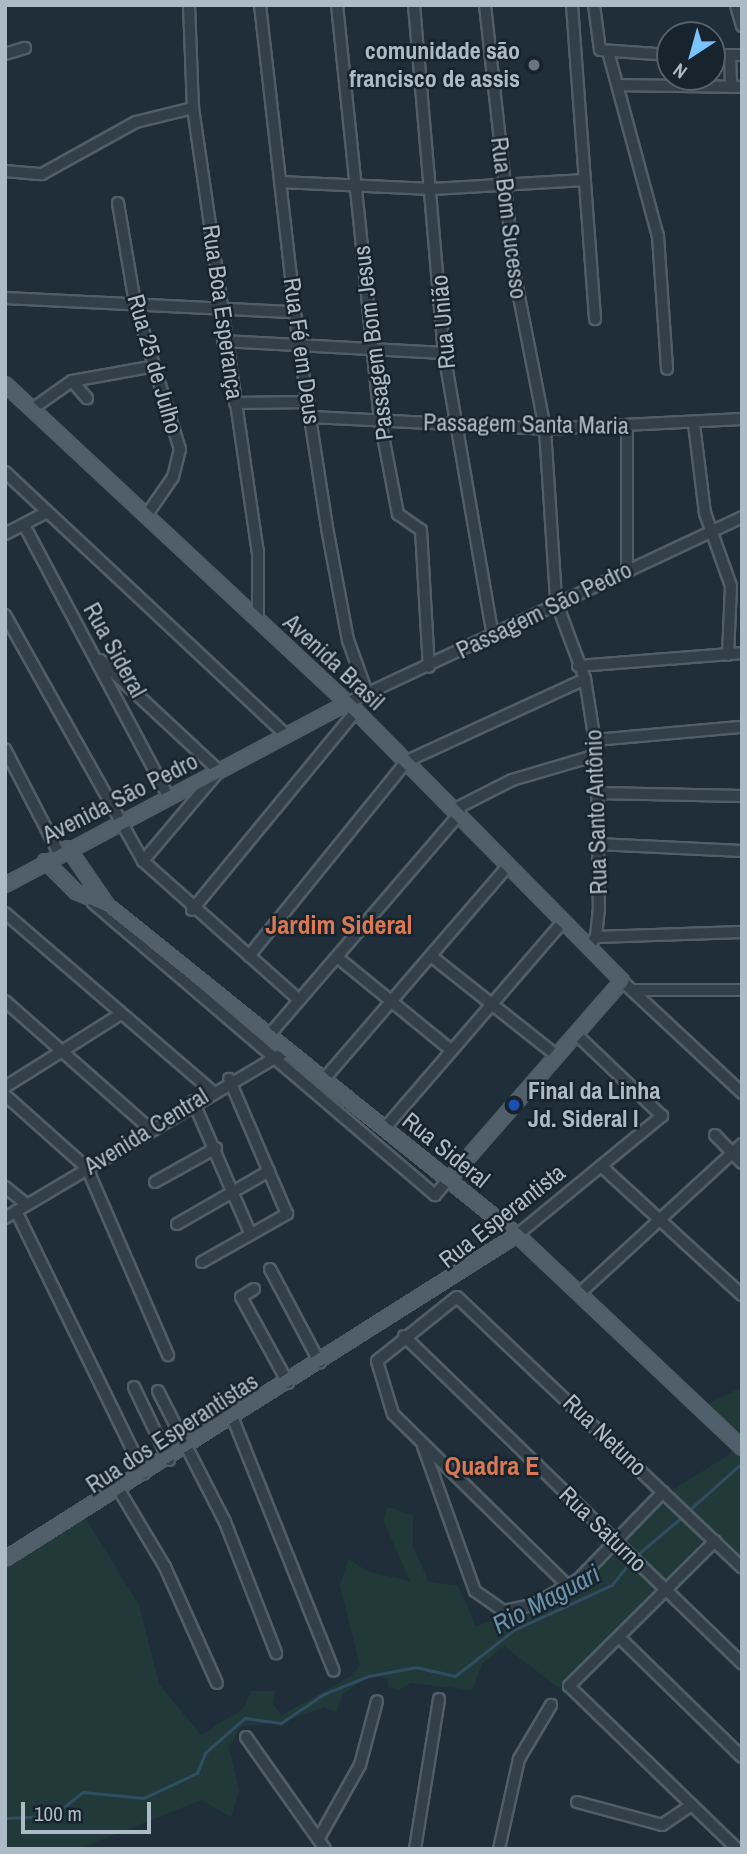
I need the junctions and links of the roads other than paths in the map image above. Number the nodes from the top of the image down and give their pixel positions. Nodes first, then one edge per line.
1 (189, 5) edge
2 (260, 5) edge
3 (337, 5) edge
4 (414, 5) edge
5 (485, 5) edge
6 (572, 5) edge
7 (594, 5) edge
8 (736, 5) edge
9 (742, 26) edge
10 (24, 48) dead end
11 (5, 54) edge
12 (609, 55) junction
13 (656, 55) edge
14 (736, 55) edge
15 (618, 85) junction
16 (736, 87) edge
17 (193, 108) junction
18 (5, 171) edge
19 (585, 180) junction
20 (280, 182) junction
21 (503, 185) junction
22 (356, 189) junction
23 (432, 189) junction
24 (118, 203) dead end
25 (5, 298) edge
26 (135, 304) junction
27 (220, 310) junction
28 (295, 312) junction
29 (594, 318) dead end
30 (298, 340) junction
31 (223, 341) junction
32 (372, 351) junction
33 (444, 353) junction
34 (155, 366) junction
35 (667, 369) dead end
36 (72, 381) junction
37 (5, 384) edge
38 (87, 398) dead end
39 (309, 402) junction
40 (235, 403) junction
41 (32, 409) junction
42 (311, 417) junction
43 (742, 419) edge
44 (380, 420) junction
45 (454, 424) junction
46 (694, 424) junction
47 (627, 427) junction
48 (545, 429) junction
49 (5, 472) edge
50 (47, 512) junction
51 (146, 516) junction
52 (742, 517) edge
53 (24, 525) junction
54 (711, 531) junction
55 (5, 534) edge
56 (628, 568) junction
57 (556, 601) junction
58 (736, 601) edge
59 (5, 615) edge
60 (258, 619) junction
61 (493, 636) junction
62 (91, 653) junction
63 (742, 653) edge
64 (728, 655) junction
65 (578, 666) junction
66 (429, 667) junction
67 (585, 679) junction
68 (367, 692) junction
69 (351, 707) junction
70 (742, 727) edge
71 (287, 736) junction
72 (595, 740) junction
73 (5, 749) edge
74 (597, 755) junction
75 (407, 761) junction
76 (219, 771) junction
77 (597, 793) junction
78 (167, 796) junction
79 (742, 796) edge
80 (457, 811) junction
81 (117, 823) junction
82 (597, 844) junction
83 (64, 850) junction
84 (742, 851) edge
85 (45, 861) junction
86 (143, 861) junction
87 (507, 867) junction
88 (6, 884) edge
89 (93, 903) junction
90 (107, 905) junction
91 (192, 910) junction
92 (5, 913) edge
93 (563, 922) junction
94 (742, 932) edge
95 (592, 942) junction
96 (249, 956) junction
97 (431, 956) junction
98 (337, 957) junction
99 (627, 986) junction
100 (742, 990) edge
101 (299, 1000) junction
102 (5, 1001) edge
103 (390, 1001) junction
104 (490, 1002) junction
105 (121, 1014) junction
106 (271, 1033) junction
107 (576, 1034) junction
108 (450, 1049) junction
109 (284, 1052) junction
110 (59, 1053) junction
111 (557, 1056) junction
112 (325, 1078) junction
113 (229, 1079) junction
114 (5, 1087) edge
115 (211, 1090) junction
116 (742, 1093) edge
117 (5, 1096) edge
118 (193, 1101) junction
119 (385, 1128) junction
120 (150, 1129) junction
121 (715, 1135) dead end
122 (742, 1144) edge
123 (216, 1148) junction
124 (733, 1154) junction
125 (742, 1163) edge
126 (601, 1166) junction
127 (87, 1168) junction
128 (269, 1171) junction
129 (449, 1179) junction
130 (155, 1182) dead end
131 (5, 1187) edge
132 (232, 1192) junction
133 (27, 1205) junction
134 (16, 1211) junction
135 (5, 1217) edge
136 (656, 1221) junction
137 (177, 1224) dead end
138 (250, 1233) junction
139 (517, 1235) junction
140 (202, 1262) dead end
141 (270, 1269) dead end
142 (254, 1289) dead end
143 (580, 1293) junction
144 (742, 1295) edge
145 (404, 1336) junction
146 (359, 1338) joint
147 (168, 1355) dead end
148 (320, 1363) junction
149 (288, 1383) junction
150 (134, 1387) dead end
151 (158, 1391) dead end
152 (233, 1419) junction
153 (423, 1444) junction
154 (188, 1447) junction
155 (742, 1448) edge
156 (169, 1460) junction
157 (144, 1474) junction
158 (119, 1490) junction
159 (663, 1492) junction
160 (617, 1541) junction
161 (715, 1541) junction
162 (5, 1559) edge
163 (742, 1567) edge
164 (568, 1586) junction
165 (666, 1590) junction
166 (619, 1637) junction
167 (276, 1653) dead end
168 (742, 1664) edge
169 (334, 1671) dead end
170 (217, 1683) dead end
171 (439, 1699) dead end
172 (377, 1700) dead end
173 (551, 1705) dead end
174 (246, 1737) dead end
175 (742, 1757) edge
176 (577, 1802) dead end
177 (692, 1805) junction
178 (319, 1838) junction
179 (325, 1849) edge
180 (415, 1849) edge
181 (499, 1849) edge
182 (737, 1849) edge

1 - 17 street, Rua Boa Esperança
2 - 20 street, Rua Fé em Deus
3 - 22 street, Passagem Bom Jesus
4 - 23 street, Rua União
5 - 21 street, Rua Bom Sucesso
6 - 19 street
7 - 12 street
8 - 9 street
10 - 11 street
12 - 13 street
12 - 15 street
14 - 16 street
15 - 16 street
15 - 35 street
17 - 18 street
17 - 27 street, Rua Boa Esperança
19 - 21 street
19 - 29 street
20 - 22 street
20 - 28 street, Rua Fé em Deus
21 - 23 street
21 - 48 street, Rua Bom Sucesso
22 - 23 street
22 - 32 street, Passagem Bom Jesus
23 - 33 street, Rua União
24 - 26 street, Rua 25 de Julho
25 - 26 street
26 - 27 street
26 - 34 street, Rua 25 de Julho
27 - 28 street
27 - 31 street, Rua Boa Esperança
28 - 30 street, Rua Fé em Deus
30 - 31 street
30 - 32 street
30 - 39 street, Rua Fé em Deus
31 - 40 street, Rua Boa Esperança
32 - 33 street
32 - 44 street, Passagem Bom Jesus
33 - 45 street, Rua União
34 - 36 street
34 - 51 street, Rua 25 de Julho
36 - 38 street
36 - 41 street
37 - 41 main road, Avenida Brasil
39 - 40 street
39 - 42 street, Rua Fé em Deus
40 - 60 street, Rua Boa Esperança
41 - 51 main road, Avenida Brasil
42 - 44 street, Passagem Santa Maria
42 - 68 street, Rua Fé em Deus
43 - 46 street, Passagem Santa Maria
44 - 45 street, Passagem Santa Maria
44 - 66 street, Passagem Bom Jesus
45 - 48 street, Passagem Santa Maria
45 - 61 street, Rua União
46 - 47 street, Passagem Santa Maria
46 - 54 street
47 - 48 street, Passagem Santa Maria
47 - 56 street
48 - 57 street, Rua Santo Antônio
49 - 50 street
50 - 53 street
50 - 71 street
51 - 60 main road, Avenida Brasil
52 - 54 street, Passagem São Pedro
53 - 55 street
53 - 62 street, Rua Sideral
54 - 56 street, Passagem São Pedro
54 - 58 street
56 - 57 street, Passagem São Pedro
57 - 61 street, Passagem São Pedro
57 - 65 street, Rua Santo Antônio
58 - 64 street
59 - 81 street
60 - 69 main road, Avenida Brasil
61 - 66 street, Passagem São Pedro
62 - 76 street
62 - 78 street, Rua Sideral
63 - 64 street
64 - 65 street
65 - 67 street, Rua Santo Antônio
66 - 68 street, Passagem São Pedro
67 - 72 street, Rua Santo Antônio
67 - 75 street
68 - 69 street, Passagem São Pedro
69 - 71 main road, Avenida São Pedro
69 - 75 main road, Avenida Brasil
69 - 91 street, Passagem São Pedro
70 - 72 street
71 - 76 main road, Avenida São Pedro
72 - 74 street, Rua Santo Antônio
73 - 83 street
74 - 77 street, Rua Santo Antônio
74 - 80 street
75 - 80 main road, Avenida Brasil
75 - 96 street
76 - 78 main road, Avenida São Pedro
76 - 86 street, Avenida São Pedro
77 - 79 street
77 - 82 street, Rua Santo Antônio
78 - 81 main road, Avenida São Pedro
80 - 87 main road, Avenida Brasil
80 - 98 street
81 - 83 main road, Avenida São Pedro
81 - 86 street
82 - 84 street
82 - 95 street, Rua Santo Antônio
83 - 85 main road, Avenida São Pedro
83 - 90 main road, Rua Sideral
85 - 88 main road, Avenida São Pedro
85 - 89 main road
86 - 91 street
87 - 93 main road, Avenida Brasil
87 - 97 street
89 - 90 main road, Rua Sideral
89 - 109 street
90 - 106 main road, Rua Sideral
91 - 96 street
92 - 105 street
93 - 95 main road, Avenida Brasil
93 - 104 street
94 - 95 street
95 - 99 main road, Avenida Brasil
96 - 101 street
97 - 103 street
97 - 104 street
98 - 101 street
98 - 103 street
99 - 100 street
99 - 107 main road
99 - 116 street
101 - 106 street
102 - 110 street
103 - 108 street
103 - 112 street
104 - 108 street
104 - 111 street
105 - 110 street
105 - 115 street
106 - 109 main road, Rua Sideral
107 - 111 main road
107 - 126 street, Rua Esperantista
108 - 119 street
109 - 112 main road, Rua Sideral
109 - 113 street, Avenida Central
109 - 129 street
110 - 114 street
110 - 120 street
111 - 129 main road
112 - 119 main road, Rua Sideral
113 - 115 street, Avenida Central
113 - 128 street
115 - 118 street, Avenida Central
117 - 127 street
118 - 120 street, Avenida Central
118 - 123 street
119 - 129 main road, Rua Sideral
120 - 127 street, Avenida Central
121 - 124 street
122 - 124 street
123 - 130 street
123 - 132 street
124 - 125 street
124 - 136 street
126 - 136 street
126 - 139 street, Rua Esperantista
127 - 133 street, Avenida Central
127 - 147 street
128 - 132 street
128 - 138 street
129 - 139 main road, Rua Sideral
131 - 133 street
132 - 137 street
132 - 138 street
133 - 134 street, Avenida Central
134 - 135 street, Avenida Central
134 - 157 street
136 - 143 street
136 - 144 street
138 - 140 street
139 - 143 main road, Rua Sideral
139 - 146 main road, Rua Esperantista
141 - 148 street
142 - 149 street
143 - 155 main road, Rua Sideral
145 - 153 street
145 - 159 street, Rua Netuno
145 - 160 street, Rua Saturno
146 - 148 main road, Rua dos Esperantistas
148 - 149 main road, Rua dos Esperantistas
149 - 152 main road, Rua dos Esperantistas
150 - 156 street
151 - 154 street
152 - 154 main road, Rua dos Esperantistas
152 - 169 street
153 - 164 street
153 - 164 street
154 - 156 main road, Rua dos Esperantistas
154 - 167 street
156 - 157 main road, Rua dos Esperantistas
157 - 158 main road, Rua dos Esperantistas
158 - 162 main road, Rua dos Esperantistas
158 - 170 street
159 - 160 street
159 - 161 street, Rua Netuno
160 - 164 street
160 - 165 street, Rua Saturno
161 - 163 street, Rua Netuno
161 - 165 street
165 - 166 street
165 - 168 street, Rua Saturno
166 - 175 street
166 - 177 street
171 - 180 street
172 - 178 street
173 - 181 street
174 - 178 street
176 - 177 street
177 - 182 street
178 - 179 street

